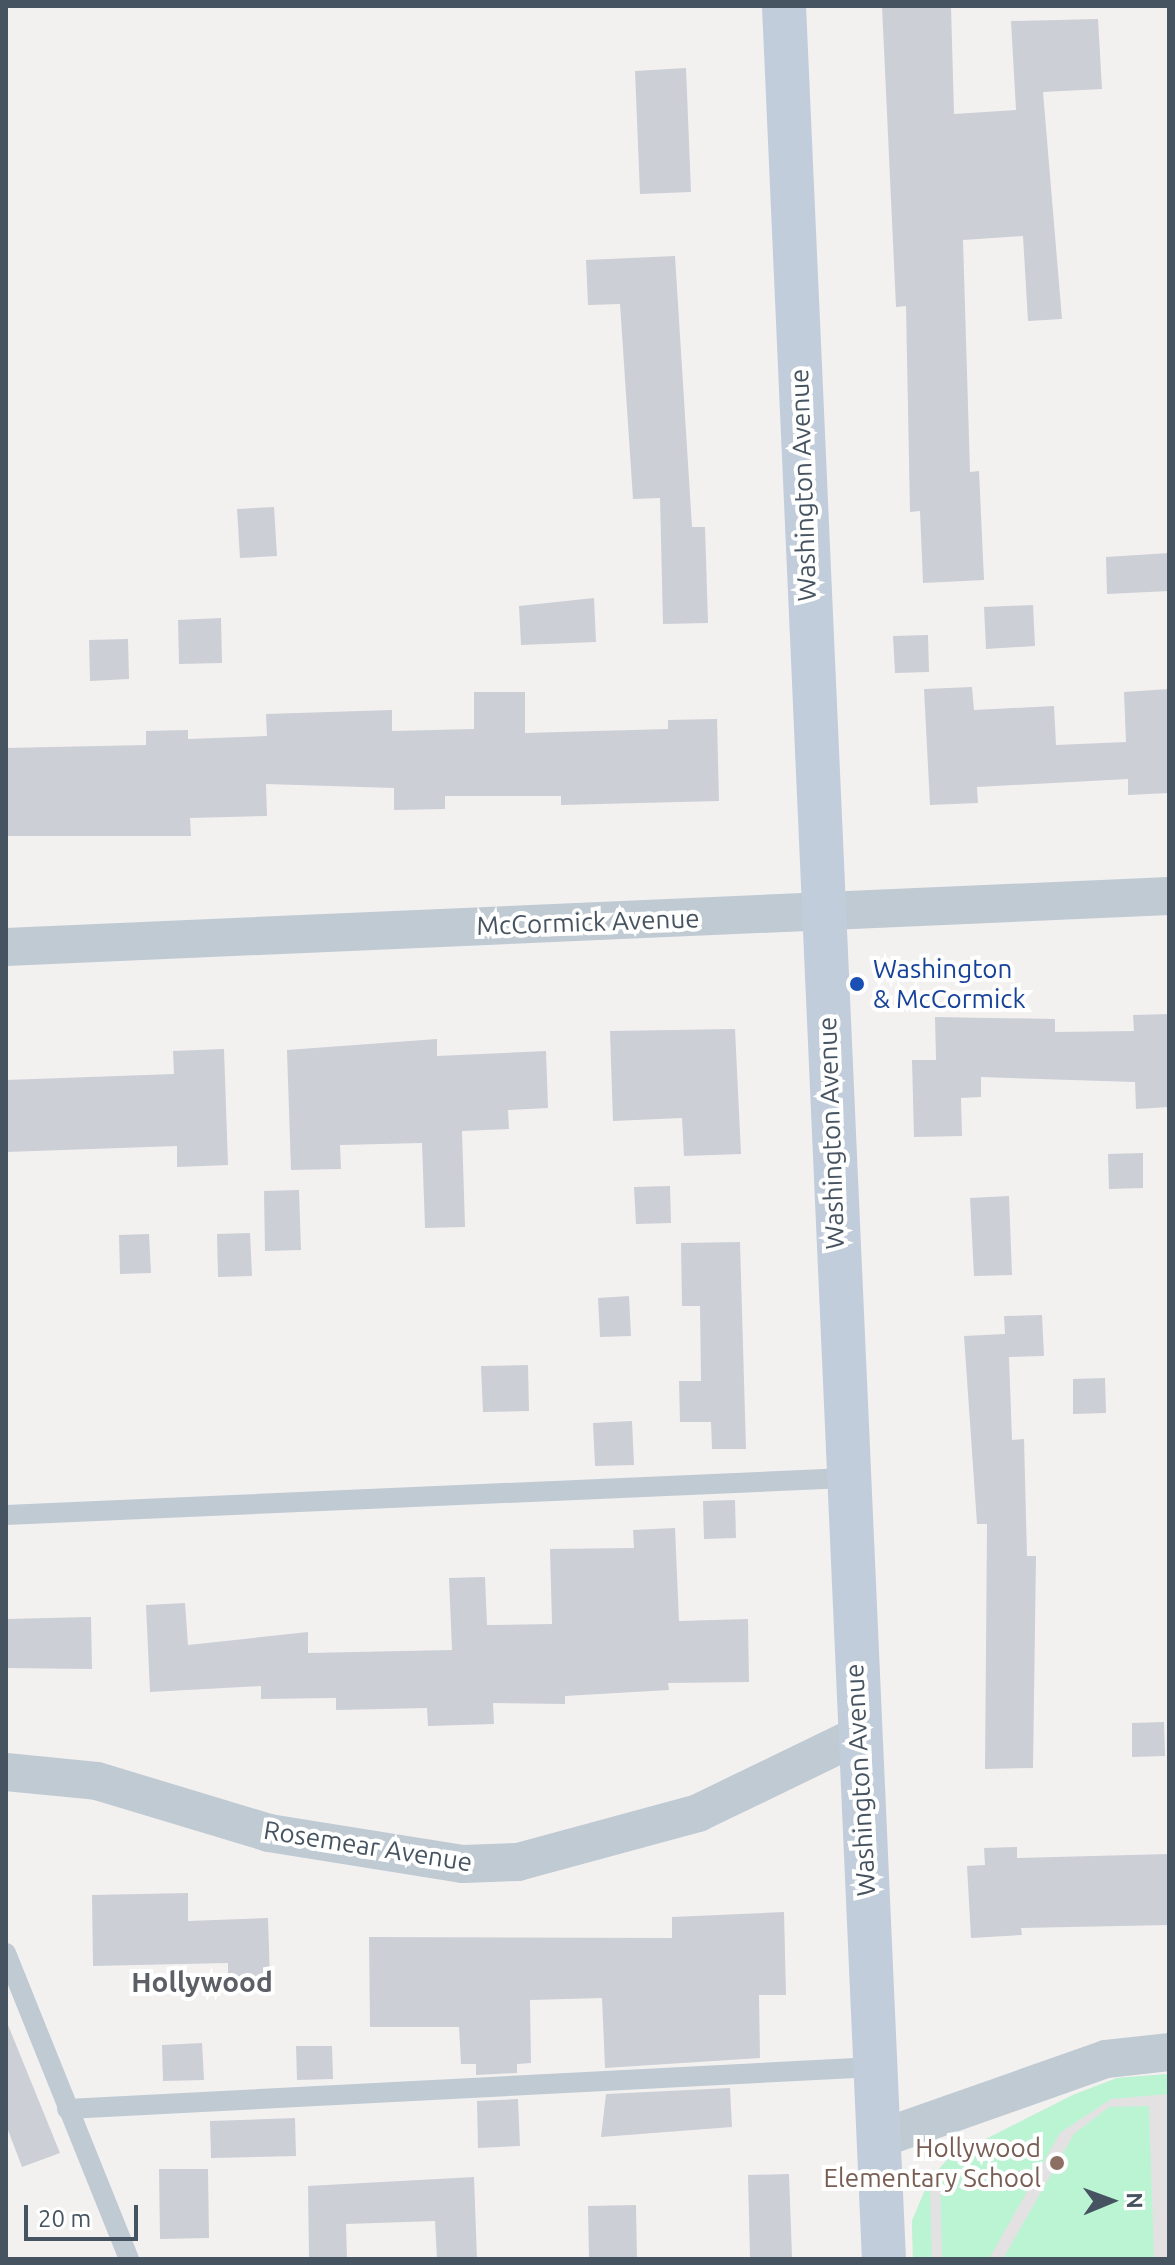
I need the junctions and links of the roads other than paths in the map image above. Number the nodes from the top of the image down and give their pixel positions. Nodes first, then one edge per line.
1 (784, 6) edge
2 (1169, 896) edge
3 (821, 911) junction
4 (6, 947) edge
5 (846, 1478) junction
6 (6, 1515) edge
7 (857, 1736) junction
8 (6, 1772) edge
9 (6, 1953) edge
10 (1169, 2052) edge
11 (875, 2067) junction
12 (67, 2109) junction
13 (879, 2139) junction
14 (129, 2259) edge
15 (884, 2259) edge

1 - 3 street, Washington Avenue
2 - 3 street, McCormick Avenue
3 - 4 street, McCormick Avenue
3 - 5 street, Washington Avenue
5 - 6 lane
5 - 7 street, Washington Avenue
7 - 8 street, Rosemear Avenue
7 - 11 street, Washington Avenue
9 - 12 lane
10 - 13 street
11 - 12 lane
11 - 13 street, Washington Avenue
12 - 14 lane
13 - 15 street, Washington Avenue

